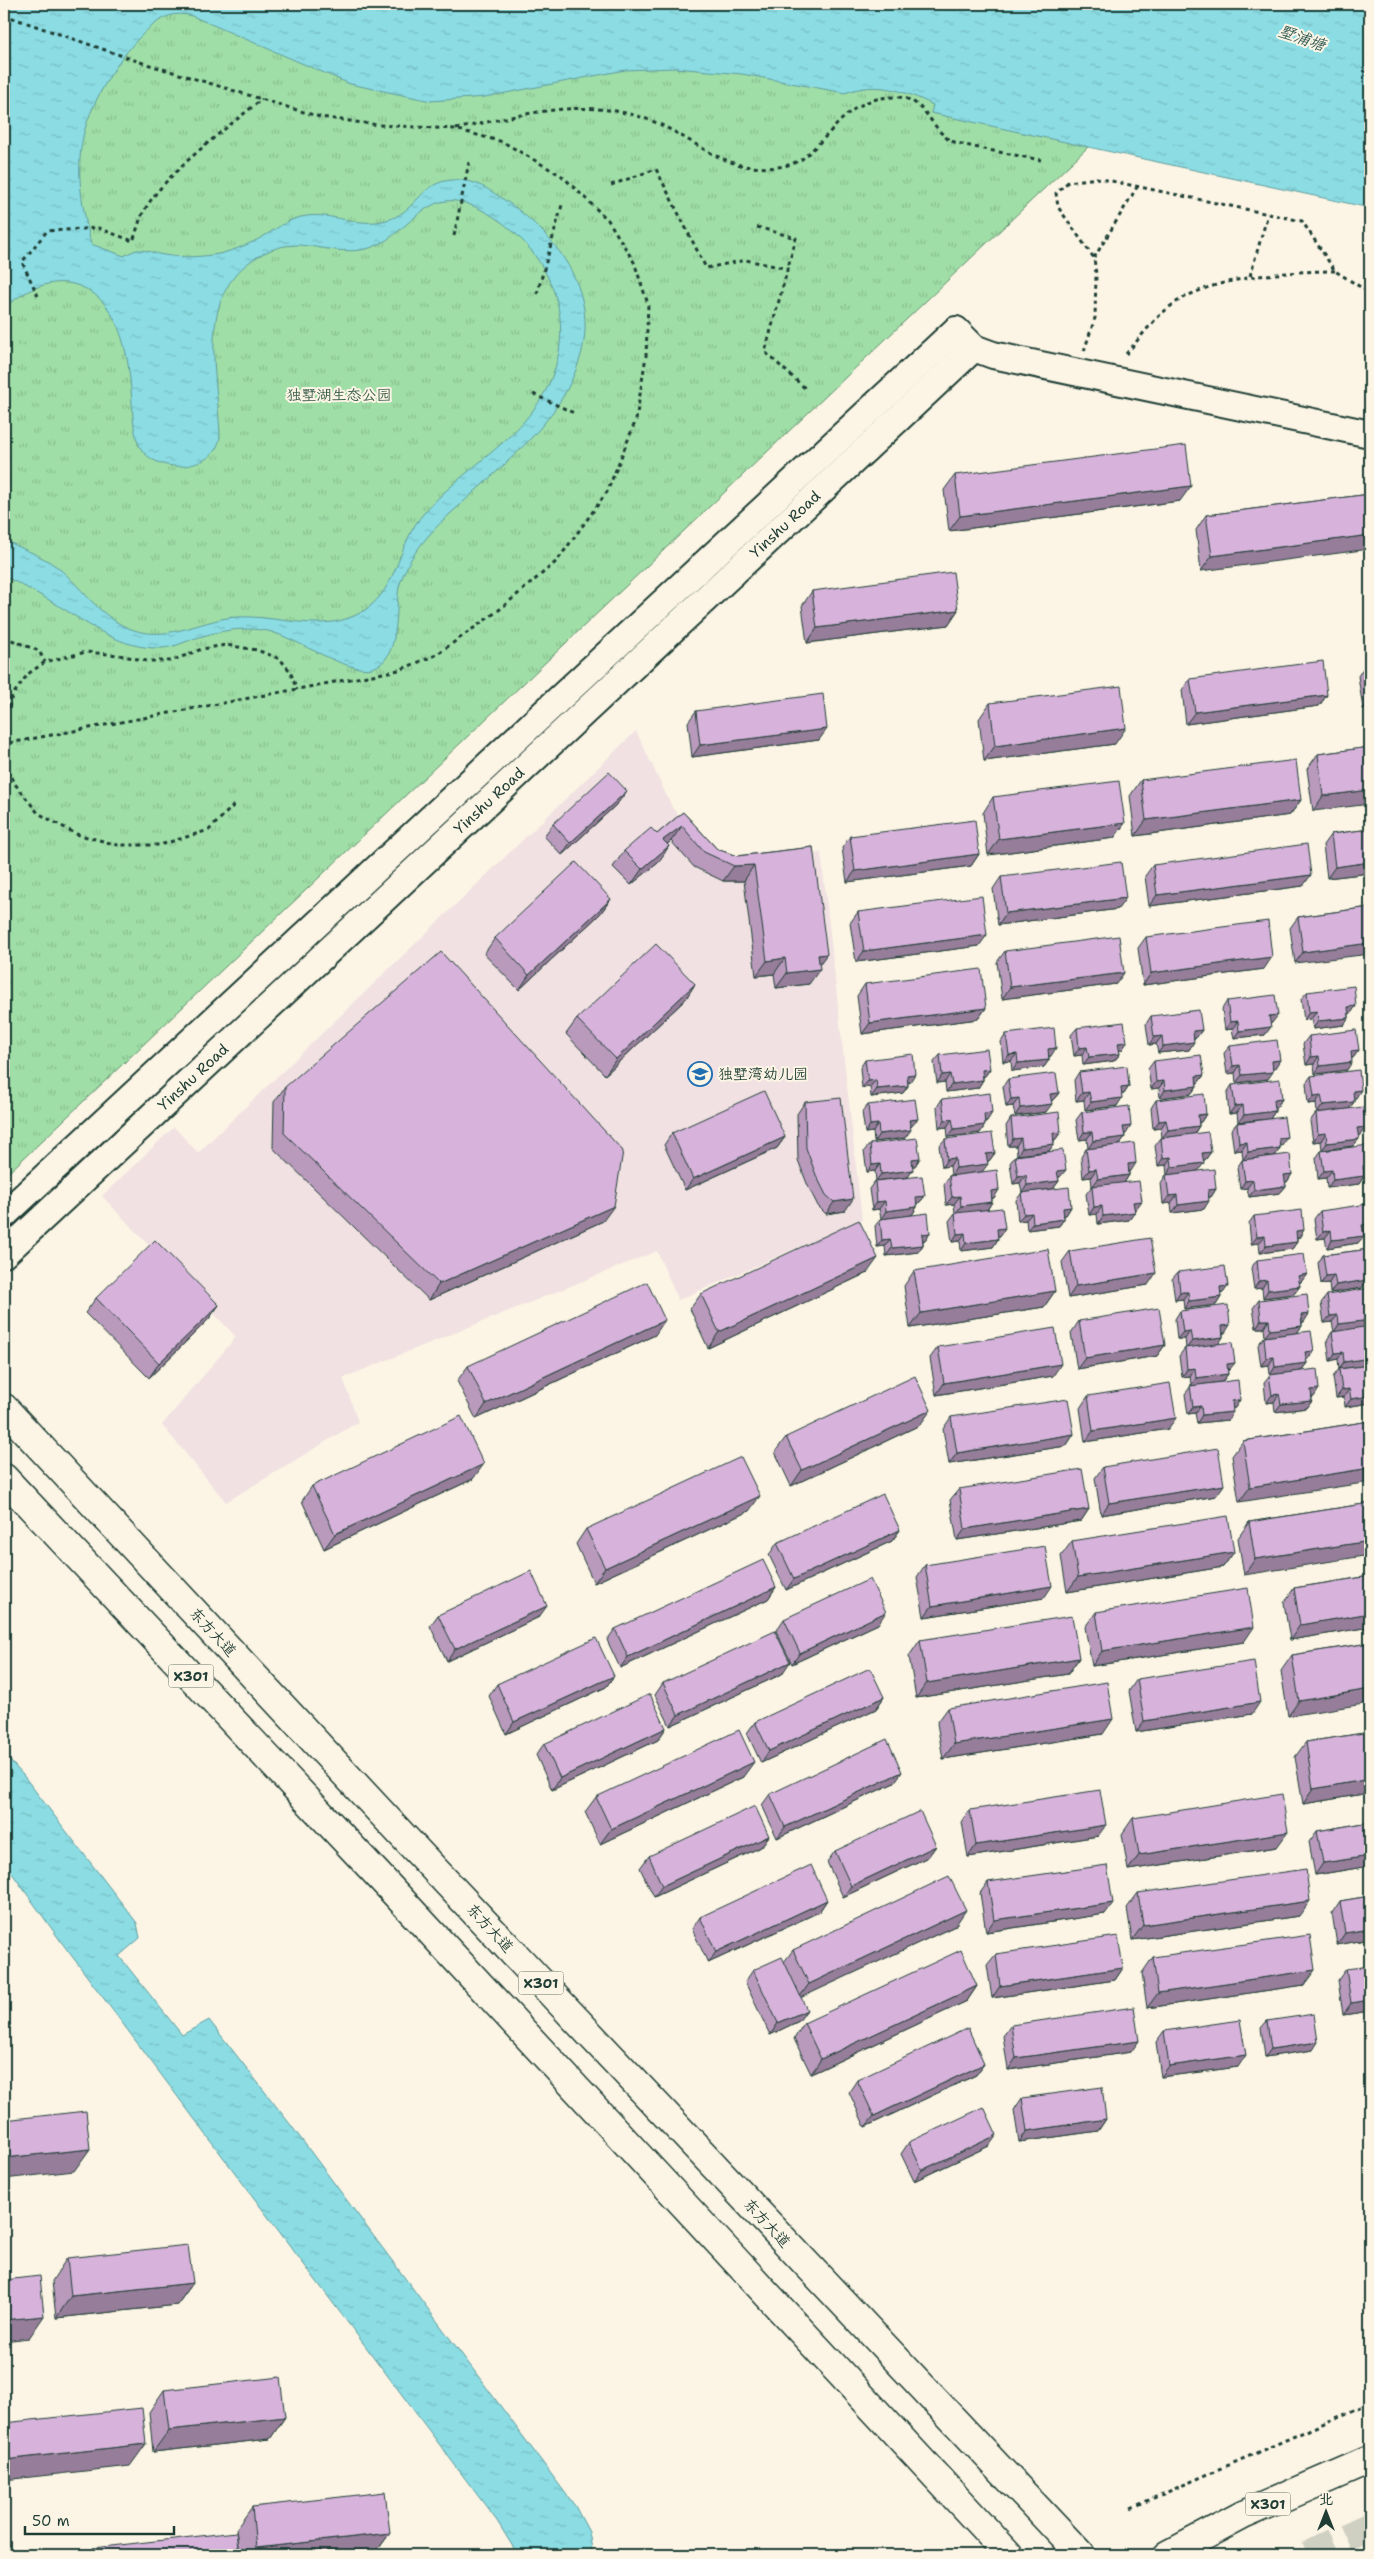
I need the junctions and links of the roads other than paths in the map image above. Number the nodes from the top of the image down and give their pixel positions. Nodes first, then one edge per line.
1 (965, 339) junction
2 (1370, 434) edge
3 (4, 1215) edge
4 (4, 1254) edge
5 (4, 1408) edge
6 (4, 1478) edge
7 (1370, 2460) edge
8 (1009, 2555) edge
9 (1081, 2555) edge
10 (1168, 2555) edge

1 - 2 street
1 - 3 street, Yinshu Road
1 - 4 street, Yinshu Road
5 - 9 main road, 东方大道 / X301
6 - 8 main road, X301
7 - 10 main road, X301

